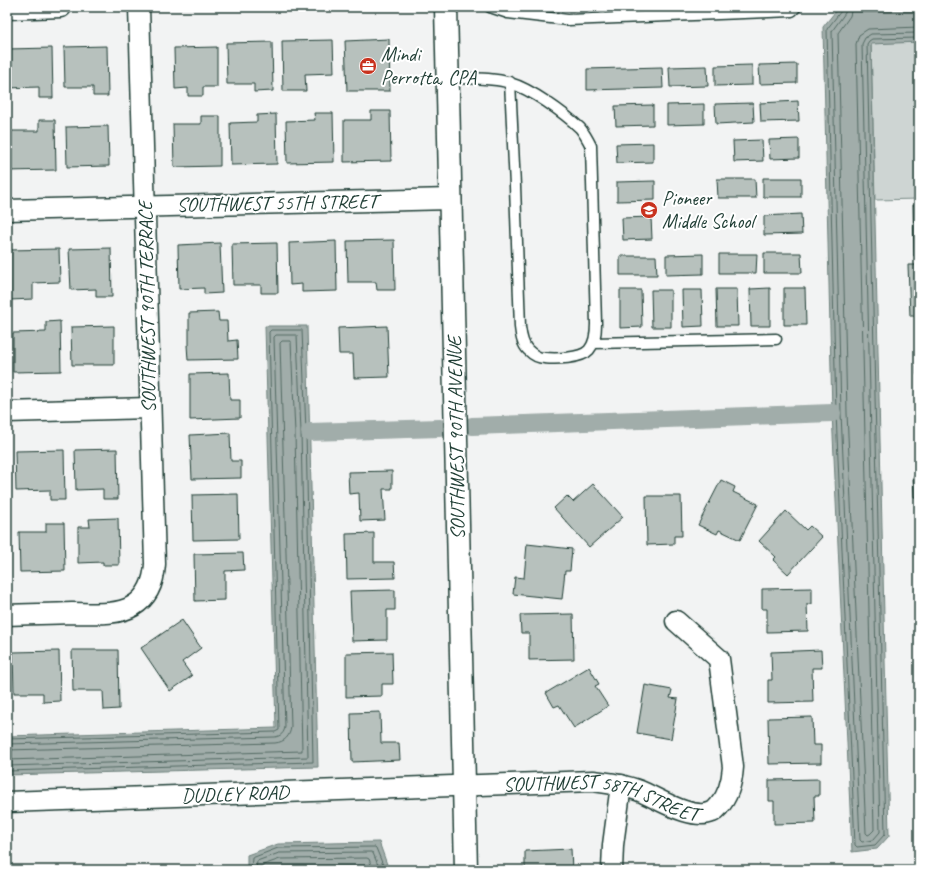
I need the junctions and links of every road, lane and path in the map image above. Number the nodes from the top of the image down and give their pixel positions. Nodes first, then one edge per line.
1 (61, 7) edge
2 (139, 7) edge
3 (446, 7) edge
4 (490, 7) edge
5 (796, 7) edge
6 (7, 9) edge
7 (448, 78) junction
8 (510, 82) junction
9 (451, 199) junction
10 (145, 206) junction
11 (7, 210) edge
12 (776, 339) dead end
13 (593, 343) junction
14 (149, 408) junction
15 (7, 412) edge
16 (7, 615) edge
17 (676, 621) dead end
18 (464, 785) junction
19 (621, 785) junction
20 (7, 802) edge
21 (466, 870) edge
22 (612, 870) edge

1 - 6 street
2 - 10 street, SOUTHWEST 90TH TERRACE
3 - 7 street, SOUTHWEST 90TH AVENUE
4 - 5 lane
7 - 8 lane
7 - 9 street, SOUTHWEST 90TH AVENUE
8 - 13 lane
8 - 13 lane
9 - 10 street, SOUTHWEST 55TH STREET
9 - 18 street, SOUTHWEST 90TH AVENUE
10 - 11 street, SOUTHWEST 55TH STREET
10 - 14 street, SOUTHWEST 90TH TERRACE
12 - 13 lane
14 - 15 street
14 - 16 street, SOUTHWEST 90TH TERRACE
17 - 19 street, SOUTHWEST 58TH STREET
18 - 19 street, SOUTHWEST 58TH STREET
18 - 20 street, DUDLEY ROAD
18 - 21 street, SOUTHWEST 90TH AVENUE
19 - 22 street

